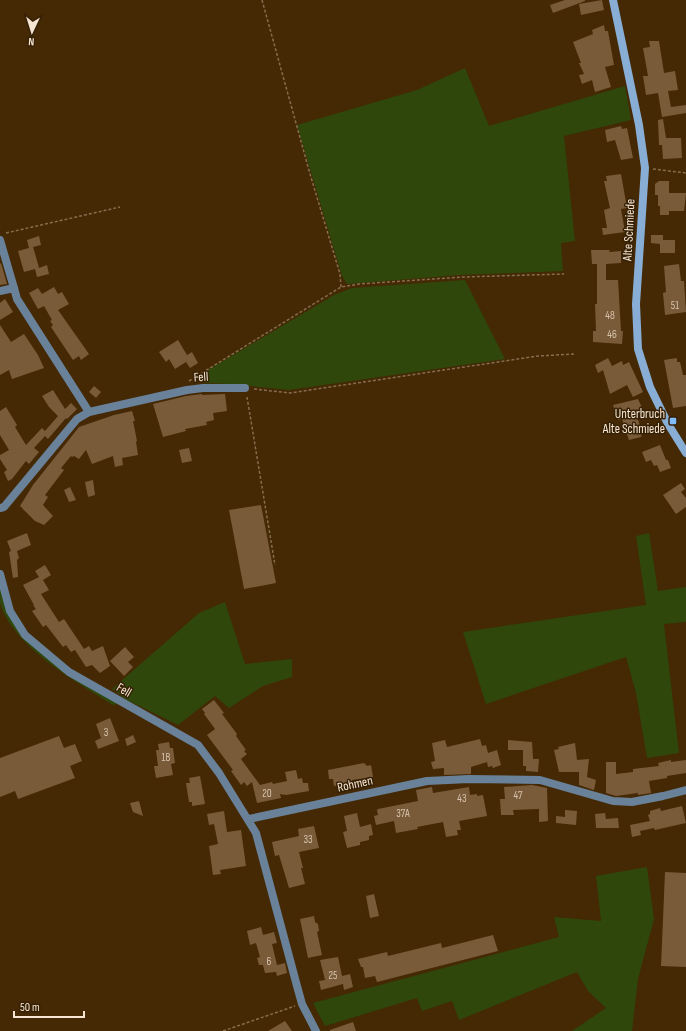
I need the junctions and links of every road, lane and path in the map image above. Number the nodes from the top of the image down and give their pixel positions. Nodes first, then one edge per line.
1 (262, 0) edge
2 (613, 0) edge
3 (645, 168) junction
4 (686, 173) edge
5 (120, 207) dead end
6 (0, 235) edge
7 (0, 240) edge
8 (564, 274) dead end
9 (341, 287) junction
10 (14, 288) junction
11 (0, 291) edge
12 (575, 354) dead end
13 (188, 381) dead end
14 (245, 388) junction
15 (89, 412) junction
16 (686, 453) edge
17 (0, 508) edge
18 (275, 565) dead end
19 (0, 574) edge
20 (686, 790) edge
21 (249, 819) junction
22 (302, 1004) junction
23 (223, 1031) edge
24 (316, 1031) edge

1 - 9 path
2 - 3 street, Alte Schmiede
3 - 4 path
3 - 16 street, Alte Schmiede
5 - 6 path
7 - 10 street
8 - 9 path
9 - 13 path
10 - 11 street
10 - 15 street
12 - 14 path
14 - 15 street, Fell
14 - 18 path
15 - 17 street, Fell
19 - 21 street, Fell
20 - 21 street, Rohmen
21 - 22 street
22 - 23 path
22 - 24 street

